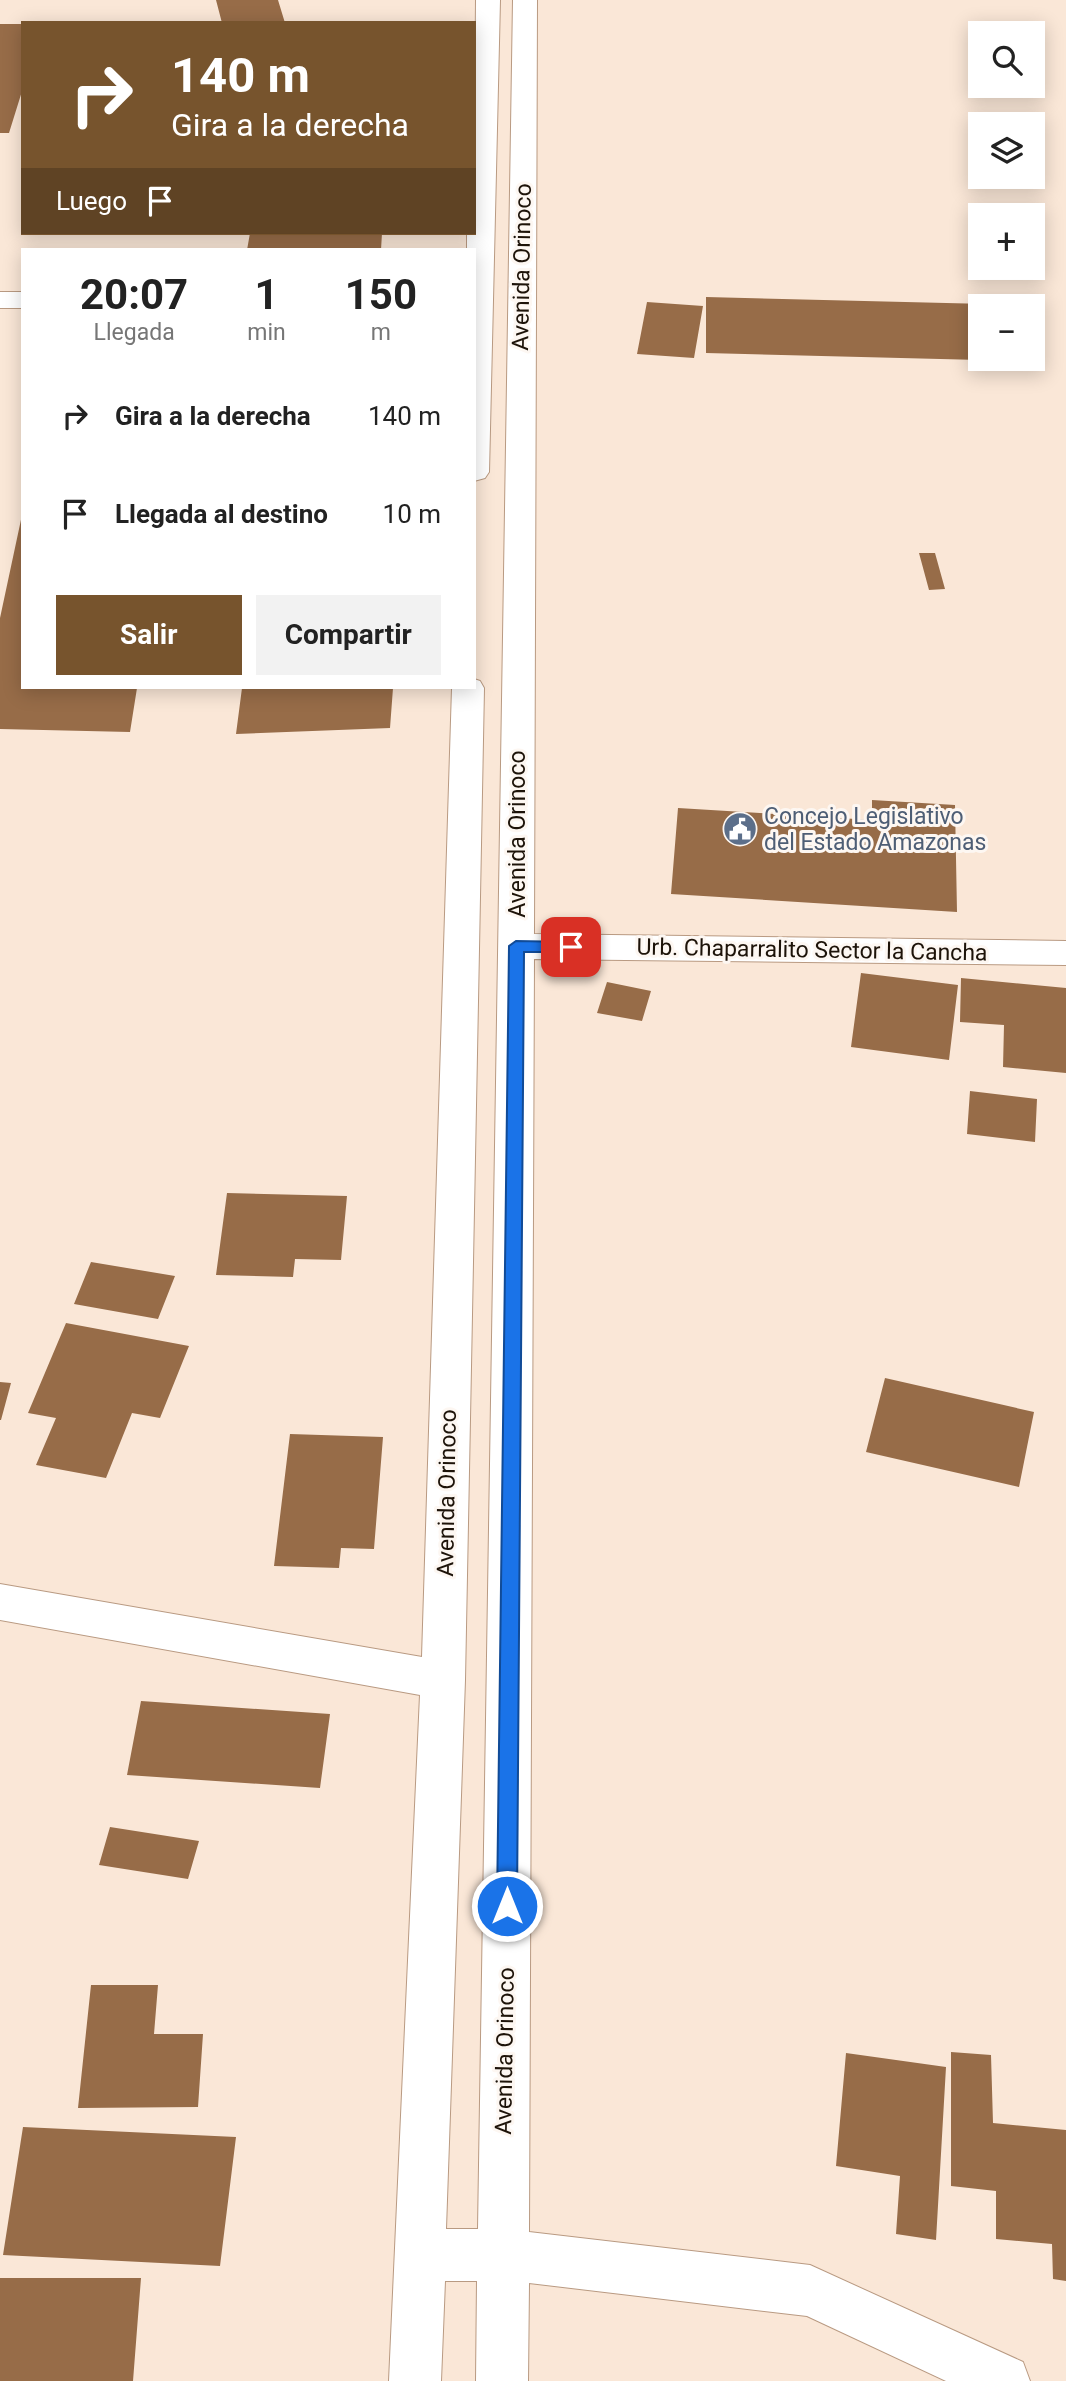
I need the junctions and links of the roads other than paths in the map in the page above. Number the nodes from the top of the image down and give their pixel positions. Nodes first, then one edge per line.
1 (488, 0) edge
2 (525, 0) edge
3 (522, 296) junction
4 (477, 297) edge
5 (0, 300) edge
6 (21, 300) edge
7 (476, 355) edge
8 (468, 689) edge
9 (516, 946) junction
10 (1066, 953) edge
11 (0, 1602) edge
12 (443, 1680) junction
13 (419, 2255) junction
14 (503, 2255) junction
15 (415, 2381) edge
16 (502, 2381) edge
17 (1004, 2381) edge

1 - 4 street, Avenida Orinoco
2 - 3 street, Avenida Orinoco
3 - 4 street
3 - 9 street, Avenida Orinoco
4 - 7 street, Avenida Orinoco
5 - 6 street
8 - 12 street, Avenida Orinoco
9 - 10 street, Urb. Chaparralito Sector la Cancha
9 - 14 street, Avenida Orinoco
11 - 12 street
12 - 13 street, Avenida Orinoco
13 - 14 street
13 - 15 street, Avenida Orinoco
14 - 16 street, Avenida Orinoco
14 - 17 street

